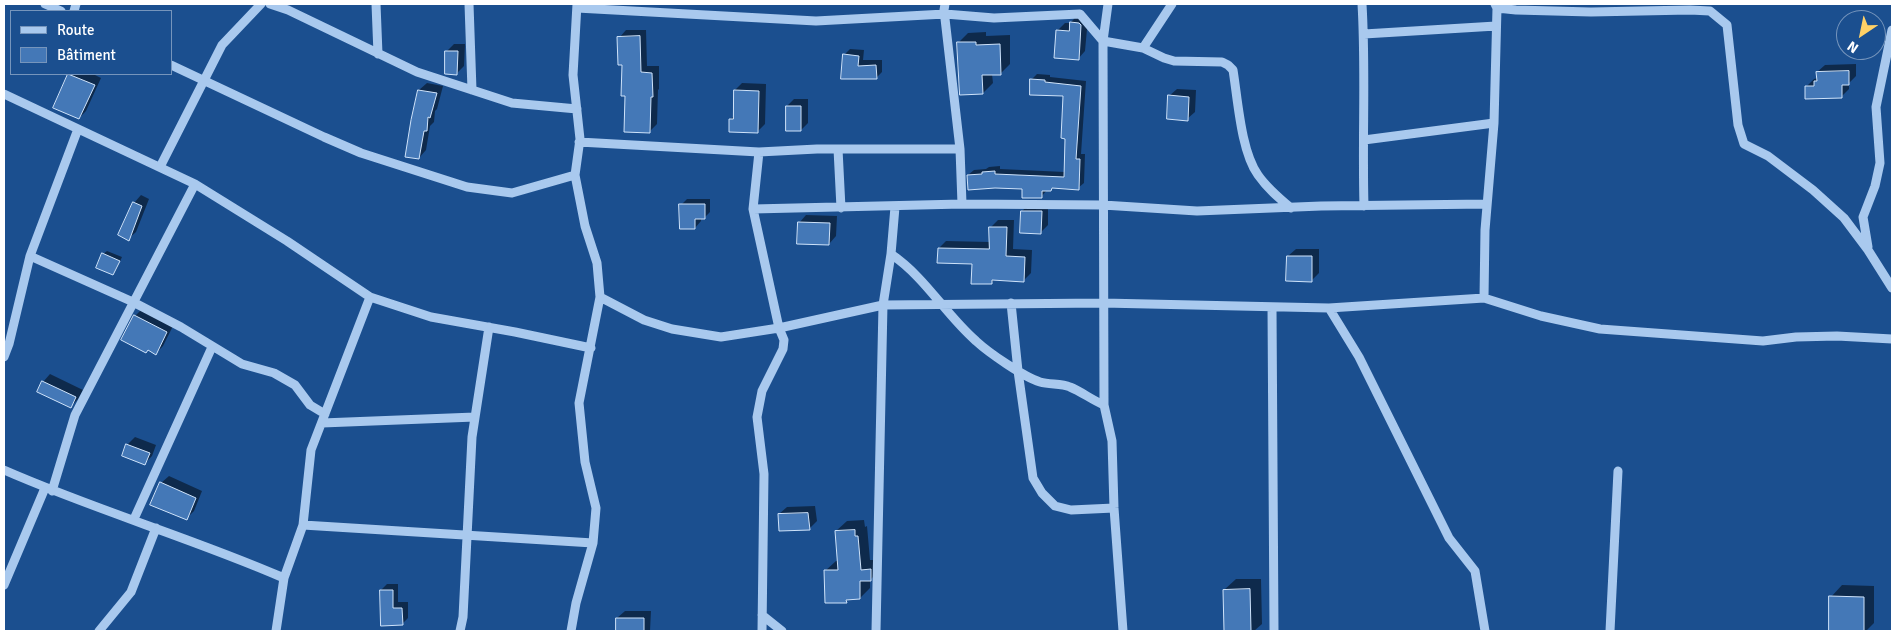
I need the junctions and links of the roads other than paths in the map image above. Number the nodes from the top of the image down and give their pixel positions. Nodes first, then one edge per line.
1 (45, 4) edge
2 (261, 4) edge
3 (270, 4) edge
4 (376, 4) edge
5 (469, 4) edge
6 (946, 4) edge
7 (1108, 4) edge
8 (1172, 4) edge
9 (1362, 4) edge
10 (577, 6) edge
11 (1496, 6) edge
12 (59, 10) edge
13 (945, 14) junction
14 (1496, 26) junction
15 (1892, 30) edge
16 (1364, 34) junction
17 (1103, 41) junction
18 (1143, 48) junction
19 (378, 54) junction
20 (172, 64) edge
21 (203, 80) junction
22 (472, 90) junction
23 (4, 94) edge
24 (577, 109) junction
25 (1494, 123) junction
26 (78, 129) junction
27 (1364, 140) junction
28 (579, 142) junction
29 (838, 149) junction
30 (960, 149) junction
31 (759, 152) junction
32 (160, 168) junction
33 (575, 175) junction
34 (195, 184) junction
35 (962, 204) junction
36 (1487, 204) junction
37 (1103, 205) junction
38 (1364, 206) junction
39 (895, 207) junction
40 (841, 208) junction
41 (1291, 208) junction
42 (753, 209) junction
43 (1868, 250) junction
44 (892, 254) junction
45 (30, 256) junction
46 (1892, 288) edge
47 (370, 297) junction
48 (600, 297) junction
49 (1484, 298) junction
50 (133, 302) junction
51 (1103, 303) junction
52 (942, 304) junction
53 (1011, 304) junction
54 (883, 306) junction
55 (1272, 307) junction
56 (1329, 308) junction
57 (488, 327) junction
58 (779, 328) junction
59 (1892, 339) edge
60 (212, 347) junction
61 (591, 348) junction
62 (5, 352) edge
63 (1018, 370) junction
64 (1104, 405) junction
65 (475, 417) junction
66 (323, 419) junction
67 (4, 470) edge
68 (1618, 471) dead end
69 (48, 490) junction
70 (1114, 508) junction
71 (134, 519) junction
72 (303, 525) junction
73 (156, 528) junction
74 (467, 536) junction
75 (593, 544) junction
76 (284, 578) junction
77 (4, 585) edge
78 (762, 615) junction
79 (99, 631) edge
80 (276, 631) edge
81 (460, 631) edge
82 (571, 631) edge
83 (762, 631) edge
84 (782, 631) edge
85 (876, 631) edge
86 (1123, 631) edge
87 (1274, 631) edge
88 (1485, 631) edge
89 (1610, 631) edge

1 - 12 street
2 - 21 street
3 - 19 street
4 - 19 street
5 - 22 street
6 - 13 street
7 - 17 street
8 - 18 street
9 - 16 street
10 - 13 street
10 - 24 street
11 - 14 street
11 - 43 street
13 - 17 street
13 - 30 street
14 - 16 street
14 - 25 street
15 - 43 street
16 - 27 street
17 - 18 street
17 - 37 street
18 - 41 street
19 - 22 street
20 - 21 street
21 - 32 street
21 - 33 street
22 - 24 street
23 - 26 street
24 - 28 street
25 - 27 street
25 - 36 street
26 - 32 street
26 - 45 street
27 - 38 street
28 - 31 street
28 - 33 street
29 - 30 street
29 - 31 street
29 - 40 street
30 - 35 street
31 - 42 street
32 - 34 street
33 - 48 street
34 - 47 street
34 - 50 street
35 - 37 street
35 - 39 street
36 - 38 street
36 - 49 street
37 - 41 street
37 - 51 street
38 - 41 street
39 - 40 street
39 - 44 street
40 - 42 street
42 - 58 street
43 - 46 street
44 - 52 street
44 - 54 street
45 - 50 street
45 - 62 street
47 - 57 street
47 - 66 street
48 - 58 street
48 - 61 street
49 - 56 street
49 - 59 street
50 - 60 street
50 - 69 street
51 - 53 street
51 - 55 street
51 - 64 street
52 - 53 street
52 - 54 street
52 - 63 street
53 - 63 street
54 - 58 street
54 - 85 street
55 - 56 street
55 - 87 street
56 - 88 street
57 - 61 street
57 - 65 street
58 - 78 street
60 - 66 street
60 - 71 street
61 - 75 street
63 - 64 street
63 - 70 street
64 - 70 street
65 - 66 street
65 - 74 street
66 - 72 street
67 - 69 street
68 - 89 street
69 - 71 street
69 - 77 street
70 - 86 street
71 - 73 street
72 - 74 street
72 - 76 street
73 - 76 street
73 - 79 street
74 - 75 street
74 - 81 street
75 - 82 street
76 - 80 street
78 - 83 street
78 - 84 street

